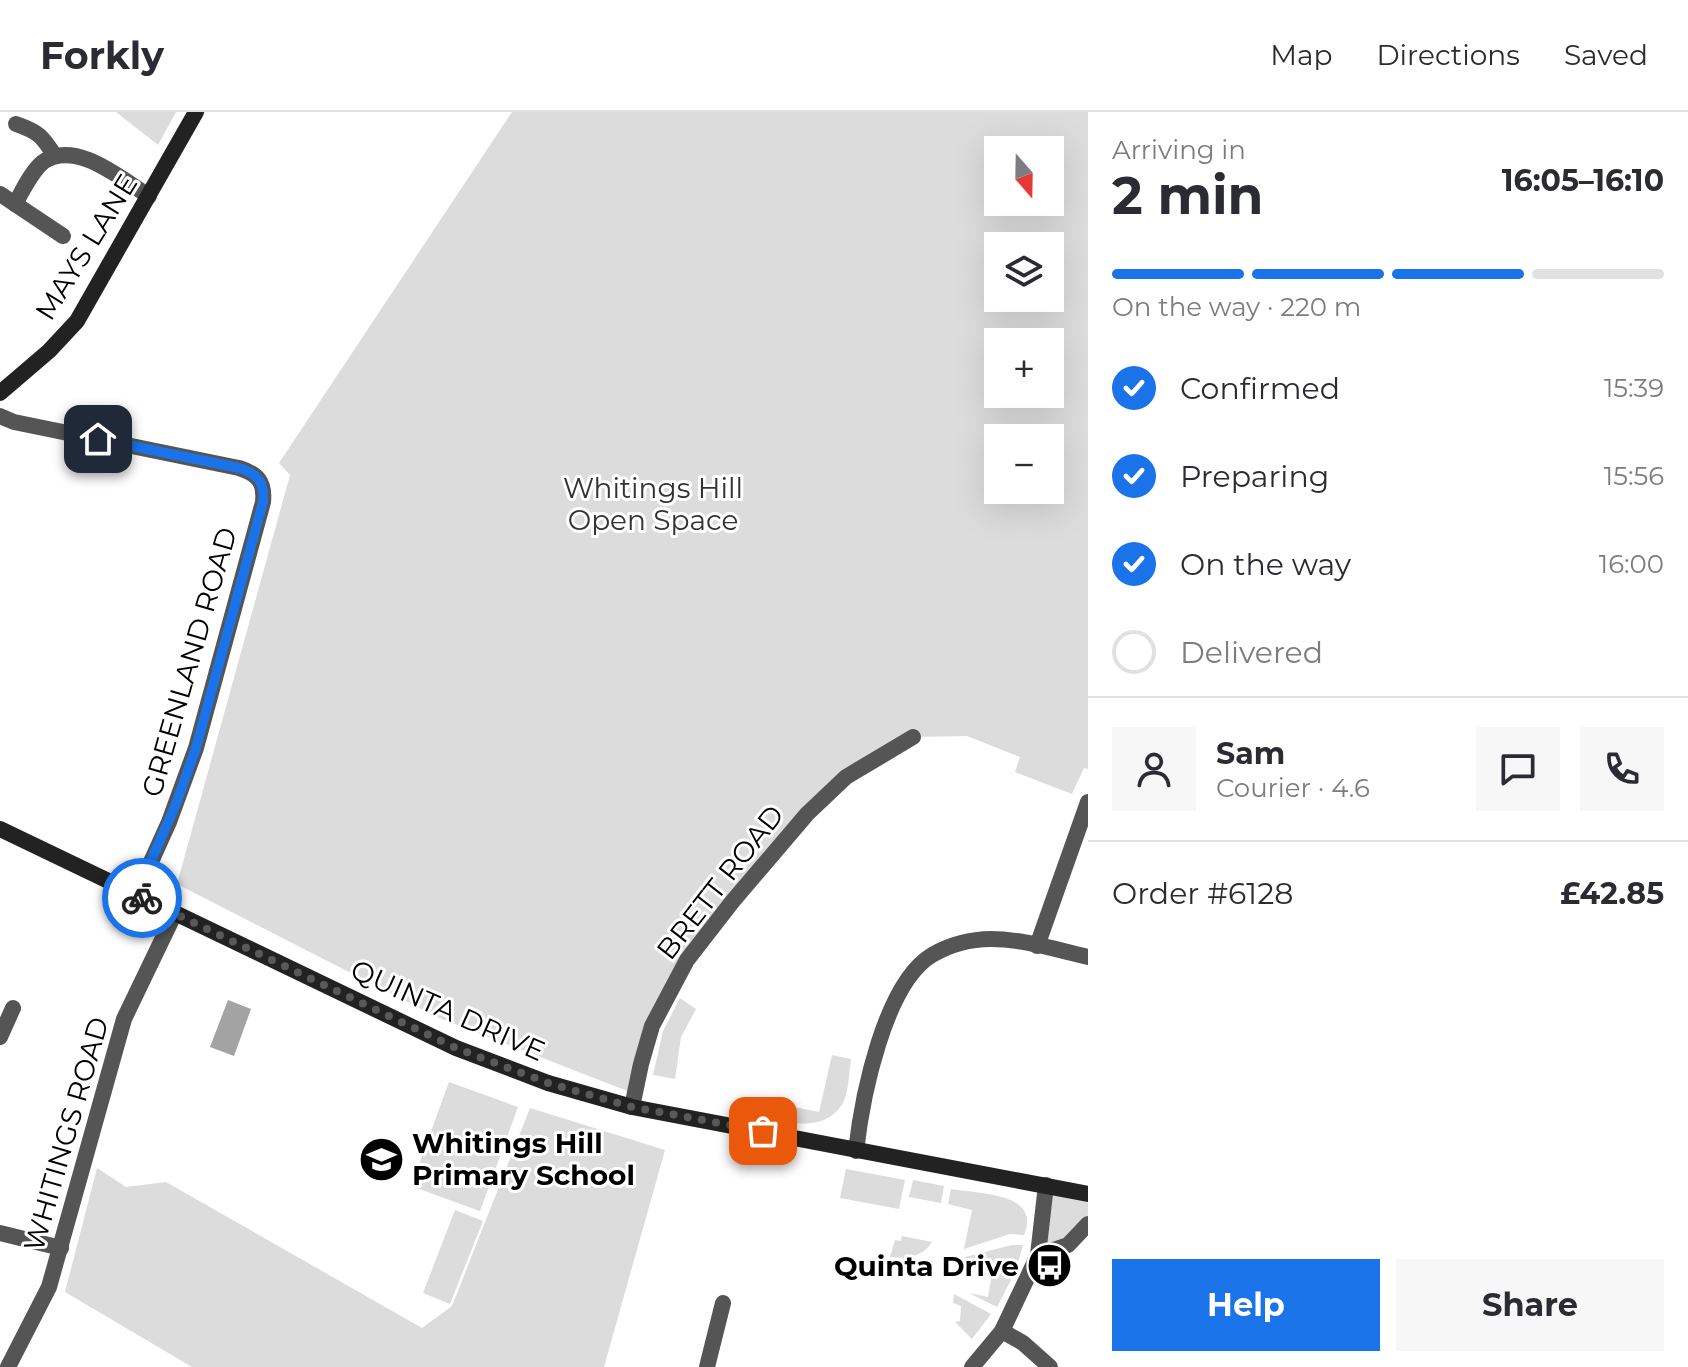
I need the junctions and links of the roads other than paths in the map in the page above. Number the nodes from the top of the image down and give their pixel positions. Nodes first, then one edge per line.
1 (196, 112) edge
2 (16, 124) dead end
3 (55, 156) junction
4 (0, 194) edge
5 (149, 196) junction
6 (15, 204) junction
7 (63, 236) dead end
8 (0, 393) edge
9 (0, 416) edge
10 (913, 737) dead end
11 (1088, 802) edge
12 (0, 829) edge
13 (136, 895) junction
14 (174, 915) junction
15 (1037, 946) junction
16 (1088, 957) edge
17 (13, 1008) dead end
18 (0, 1037) edge
19 (632, 1107) junction
20 (856, 1151) junction
21 (1046, 1185) junction
22 (1088, 1194) edge
23 (1088, 1224) edge
24 (0, 1233) edge
25 (61, 1248) junction
26 (1038, 1255) junction
27 (723, 1303) dead end
28 (1002, 1331) junction
29 (8, 1367) edge
30 (707, 1367) edge
31 (972, 1367) edge
32 (1050, 1367) edge

1 - 5 street, MAYS LANE
2 - 3 street
3 - 5 street
3 - 6 street
4 - 6 street
5 - 8 street, MAYS LANE
6 - 7 street
9 - 13 street, GREENLAND ROAD
10 - 19 street, BRETT ROAD
11 - 15 street
12 - 13 street, QUINTA DRIVE
13 - 14 street, QUINTA DRIVE
14 - 19 street, QUINTA DRIVE
14 - 25 street, WHITINGS ROAD
15 - 16 street
15 - 20 street
17 - 18 street
19 - 20 street, QUINTA DRIVE
20 - 21 street, QUINTA DRIVE
21 - 22 street, QUINTA DRIVE
21 - 26 street
23 - 26 street
24 - 25 street
25 - 29 street, WHITINGS ROAD
26 - 28 street
27 - 30 street
28 - 31 street
28 - 32 street

